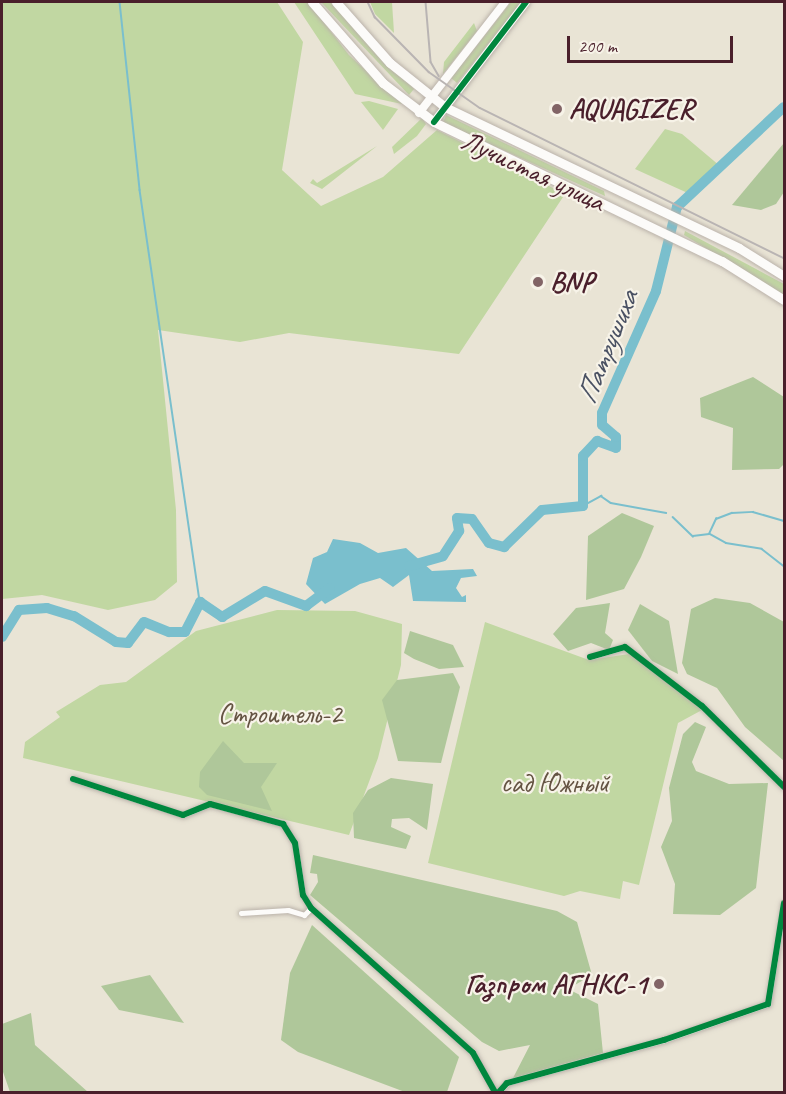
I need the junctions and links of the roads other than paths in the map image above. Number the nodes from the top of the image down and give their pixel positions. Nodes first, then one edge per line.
1 (312, 2) edge
2 (336, 2) edge
3 (505, 2) edge
4 (526, 2) edge
5 (431, 97) junction
6 (445, 107) junction
7 (419, 112) junction
8 (434, 122) junction
9 (784, 276) edge
10 (784, 300) edge
11 (590, 657) dead end
12 (73, 779) dead end
13 (784, 787) edge
14 (784, 903) edge
15 (311, 908) junction
16 (241, 913) dead end
17 (497, 1092) edge

1 - 7 main road, Лучистая улица
2 - 5 main road, Лучистая улица
3 - 5 street
4 - 6 street
5 - 6 main road, Лучистая улица
5 - 7 street
6 - 8 street
6 - 9 main road, Лучистая улица
7 - 8 main road, Лучистая улица
8 - 10 main road, Лучистая улица
11 - 13 street
12 - 15 street
14 - 17 street
15 - 16 street
15 - 17 street

